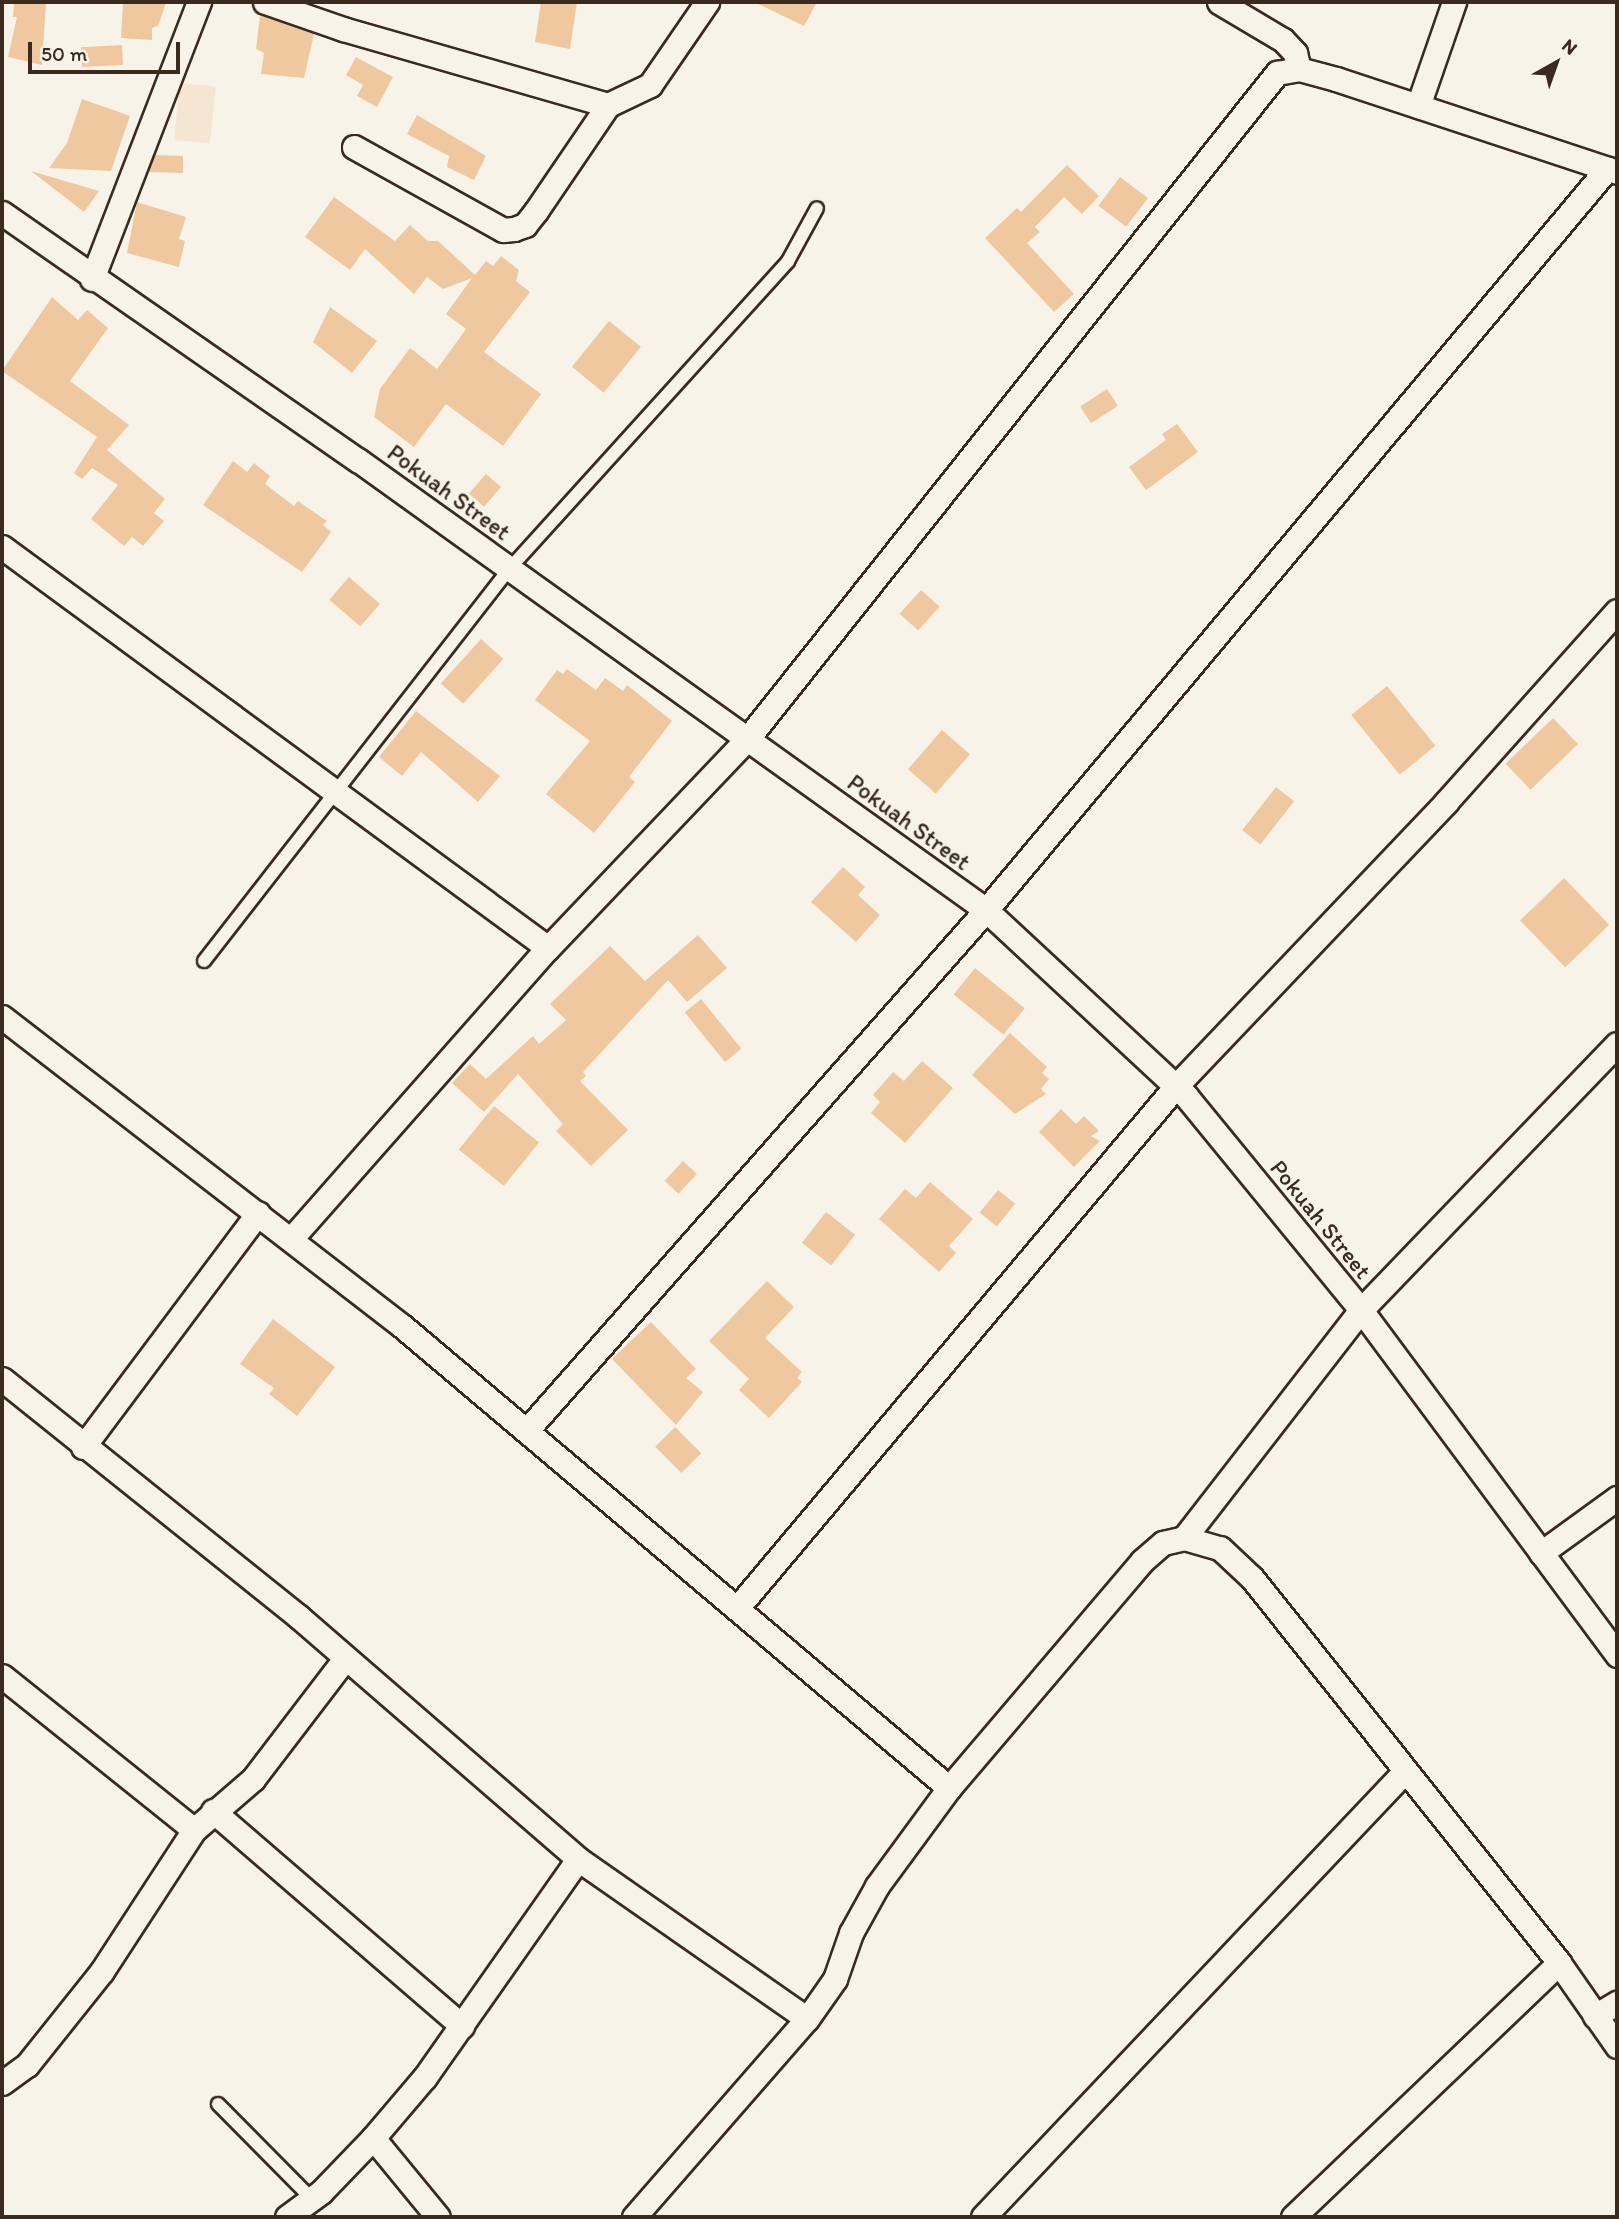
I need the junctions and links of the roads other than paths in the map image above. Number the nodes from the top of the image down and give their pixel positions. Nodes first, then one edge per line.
1 (198, 2) edge
2 (265, 2) edge
3 (707, 2) edge
4 (1219, 2) edge
5 (1454, 2) edge
6 (1299, 69) junction
7 (608, 105) junction
8 (1418, 106) junction
9 (354, 148) dead end
10 (1612, 171) edge
11 (817, 208) dead end
12 (2, 213) edge
13 (92, 279) junction
14 (2, 547) edge
15 (510, 568) junction
16 (1617, 611) edge
17 (748, 738) junction
18 (335, 792) junction
19 (986, 910) junction
20 (548, 948) junction
21 (204, 961) dead end
22 (2, 1017) edge
23 (1617, 1044) edge
24 (1176, 1086) junction
25 (258, 1213) junction
26 (291, 1239) junction
27 (1361, 1310) junction
28 (2, 1379) edge
29 (527, 1430) junction
30 (83, 1447) junction
31 (1617, 1498) edge
32 (1184, 1538) junction
33 (1541, 1553) junction
34 (738, 1606) junction
35 (1617, 1655) edge
36 (344, 1660) junction
37 (2, 1676) edge
38 (1405, 1771) junction
39 (949, 1788) junction
40 (213, 1811) junction
41 (194, 1830) junction
42 (578, 1859) junction
43 (1559, 1963) junction
44 (1617, 2003) edge
45 (1595, 2016) junction
46 (807, 2020) junction
47 (462, 2026) junction
48 (1617, 2046) edge
49 (2, 2083) edge
50 (218, 2104) dead end
51 (373, 2138) junction
52 (312, 2199) junction
53 (287, 2217) edge
54 (438, 2217) edge
55 (634, 2217) edge
56 (983, 2217) edge
57 (1293, 2217) edge

1 - 13 street
2 - 7 street
3 - 7 street
4 - 6 street
5 - 8 street
6 - 8 street
6 - 17 street
7 - 9 street
8 - 10 street
10 - 19 street
11 - 15 lane
12 - 13 street, Pokuah Street
13 - 15 street, Pokuah Street
14 - 18 street
15 - 17 street, Pokuah Street
15 - 18 lane
16 - 24 street
17 - 19 street, Pokuah Street
17 - 20 street
18 - 20 street
18 - 21 lane
19 - 24 street, Pokuah Street
19 - 29 street
20 - 26 street
22 - 25 street
23 - 27 street
24 - 27 street, Pokuah Street
24 - 34 street
25 - 26 street
25 - 30 street
26 - 29 street
27 - 32 street
27 - 33 street, Pokuah Street
28 - 30 street
29 - 34 street
30 - 36 street
31 - 33 street
32 - 38 street
32 - 39 street
33 - 35 street, Pokuah Street
34 - 39 street
36 - 40 street
36 - 42 street
37 - 41 street
38 - 43 street
38 - 56 street
39 - 46 street
40 - 41 street
40 - 47 street
41 - 49 street
42 - 46 street
42 - 47 street
43 - 45 street
43 - 57 street
44 - 45 street
45 - 48 street
46 - 55 street
47 - 51 street
50 - 52 lane
51 - 52 street
51 - 54 street
52 - 53 street

